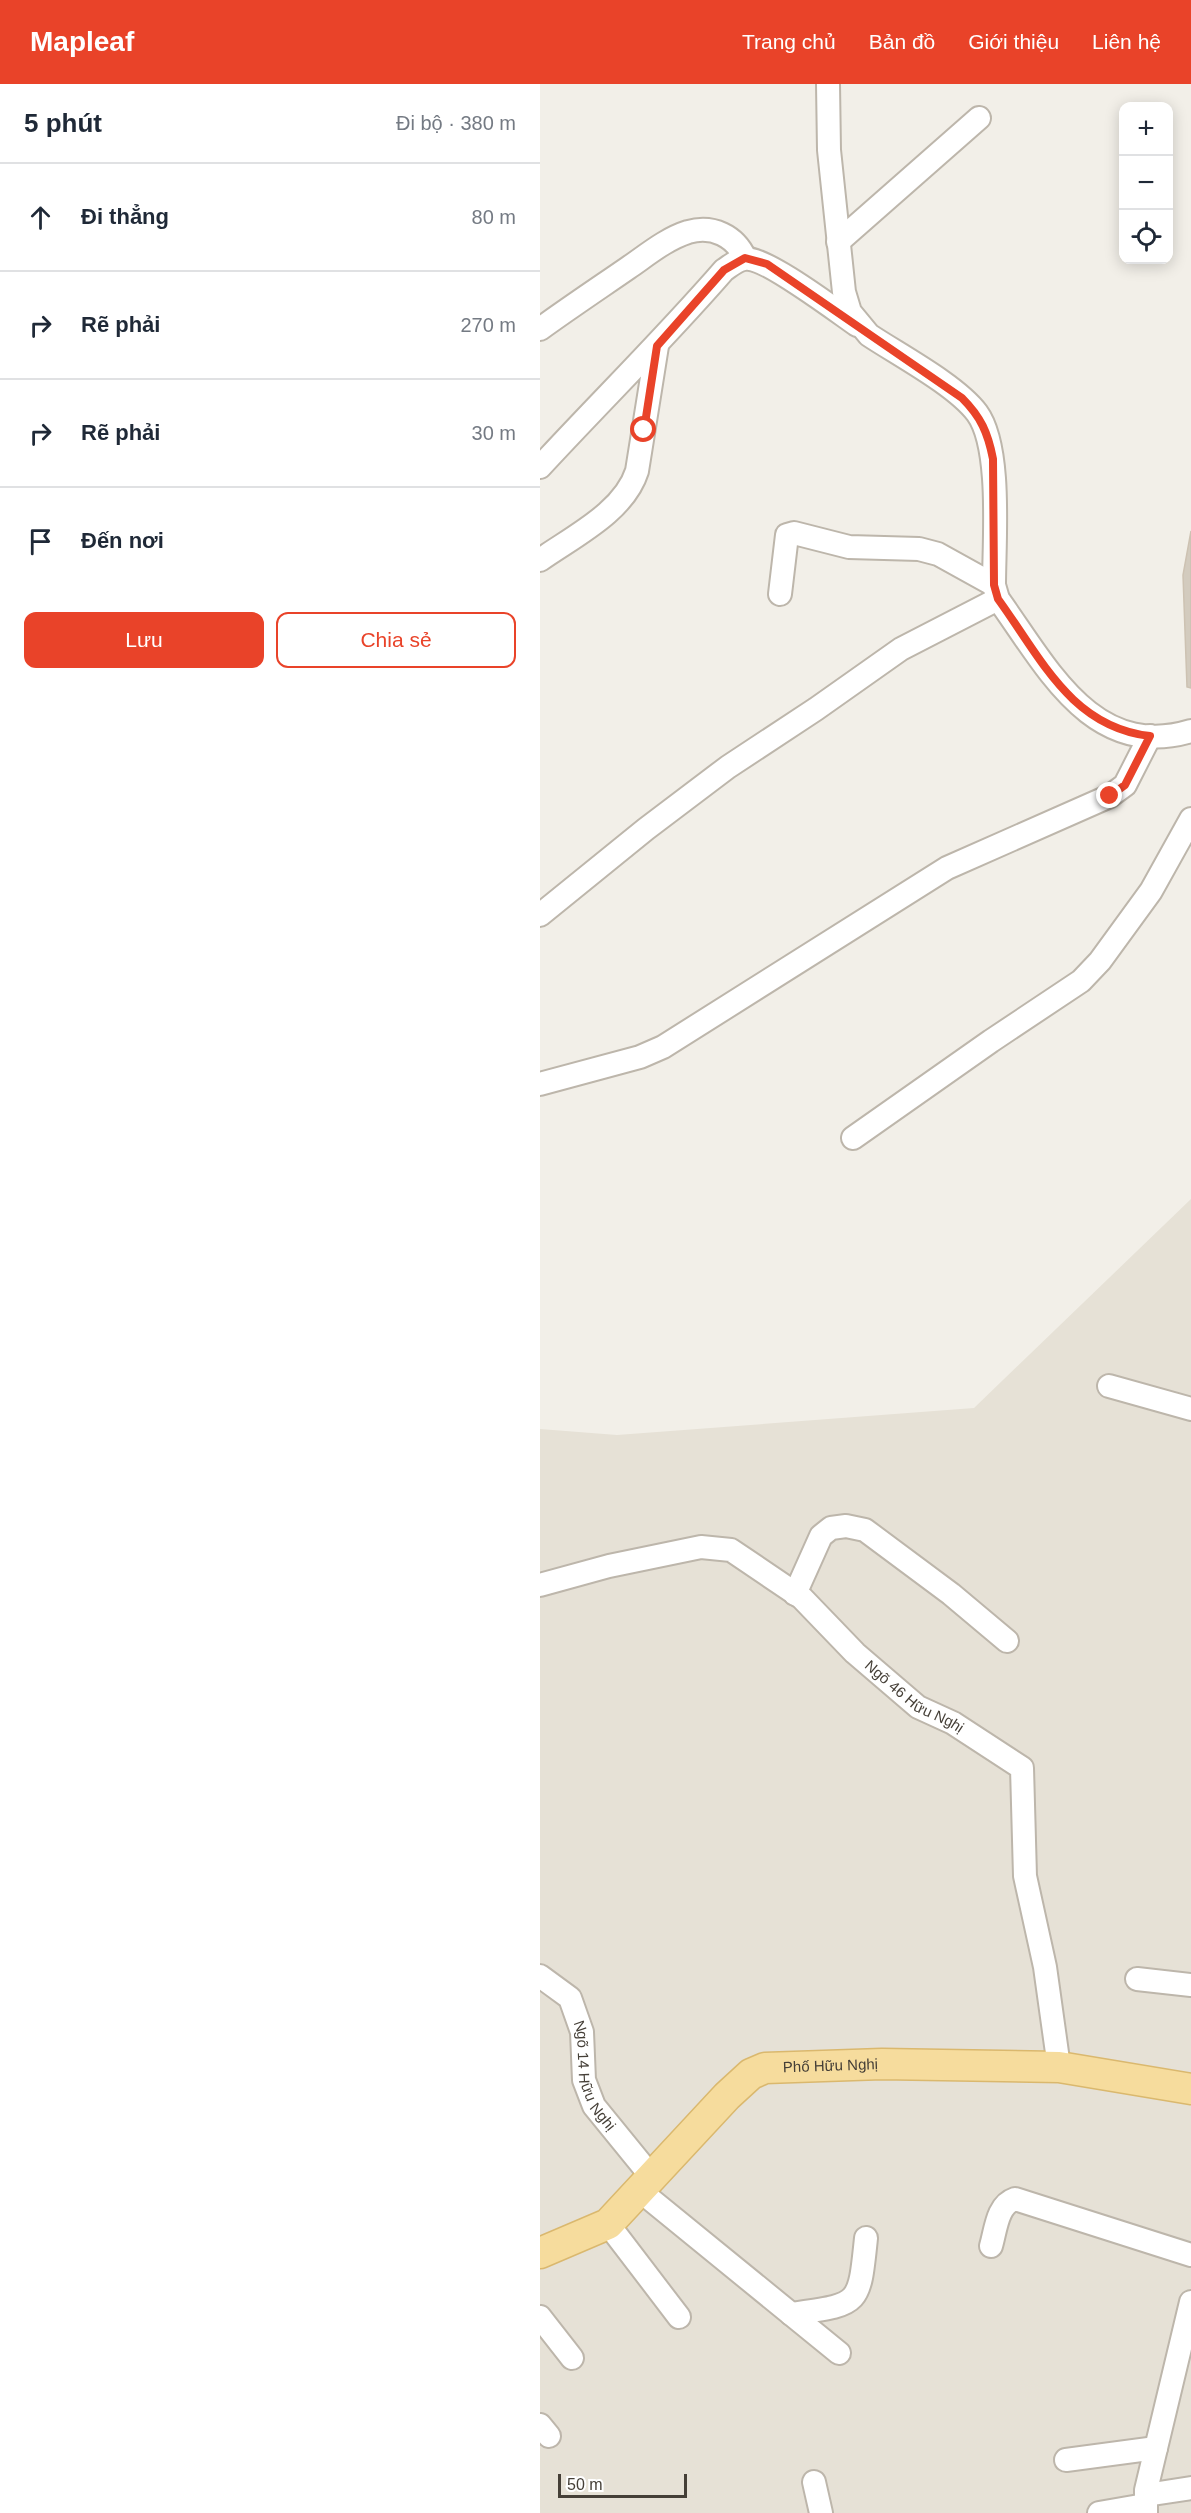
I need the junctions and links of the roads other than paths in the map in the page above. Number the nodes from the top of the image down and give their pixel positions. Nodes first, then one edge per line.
1 (822, 86) edge
2 (979, 118) dead end
3 (838, 242) junction
4 (745, 258) junction
5 (858, 326) junction
6 (540, 328) edge
7 (657, 346) junction
8 (540, 467) edge
9 (540, 560) edge
10 (996, 592) junction
11 (780, 594) dead end
12 (1191, 731) edge
13 (1150, 736) junction
14 (1191, 819) edge
15 (540, 914) edge
16 (540, 1084) edge
17 (853, 1138) dead end
18 (1109, 1386) dead end
19 (1191, 1409) edge
20 (540, 1586) edge
21 (795, 1594) junction
22 (1007, 1641) dead end
23 (540, 1976) edge
24 (1137, 1979) dead end
25 (1191, 1985) edge
26 (1059, 2067) junction
27 (1191, 2089) edge
28 (645, 2183) junction
29 (608, 2224) junction
30 (866, 2238) dead end
31 (991, 2246) dead end
32 (540, 2253) edge
33 (1191, 2255) edge
34 (1191, 2302) edge
35 (791, 2314) junction
36 (540, 2317) edge
37 (679, 2317) dead end
38 (839, 2354) dead end
39 (572, 2358) dead end
40 (1181, 2385) edge
41 (1156, 2448) junction
42 (1066, 2460) dead end
43 (814, 2482) dead end
44 (1191, 2488) edge
45 (1146, 2504) edge
46 (821, 2513) edge
47 (1099, 2513) edge

1 - 3 street
2 - 3 street
3 - 5 street
4 - 5 street
4 - 6 street
4 - 7 street
5 - 10 street
7 - 8 street
7 - 9 street
10 - 11 street
10 - 13 street
10 - 15 street
12 - 13 street
13 - 16 street
14 - 17 street
18 - 19 street
20 - 21 street, Ngõ 46 Hữu Nghị
21 - 22 street
21 - 26 street, Ngõ 46 Hữu Nghị
23 - 28 street, Ngõ 14 Hữu Nghị
24 - 25 street
26 - 27 main road, Phố Hữu Nghị
26 - 28 main road, Phố Hữu Nghị
28 - 29 main road, Phố Hữu Nghị
28 - 35 street, Ngõ 14 Hữu Nghị
29 - 32 main road, Phố Hữu Nghị
29 - 37 street
30 - 35 street
31 - 33 street
34 - 40 street
35 - 38 street, Ngõ 14 Hữu Nghị
36 - 39 street
40 - 41 street
41 - 42 street
41 - 45 street
43 - 46 street
44 - 45 street
45 - 47 street

